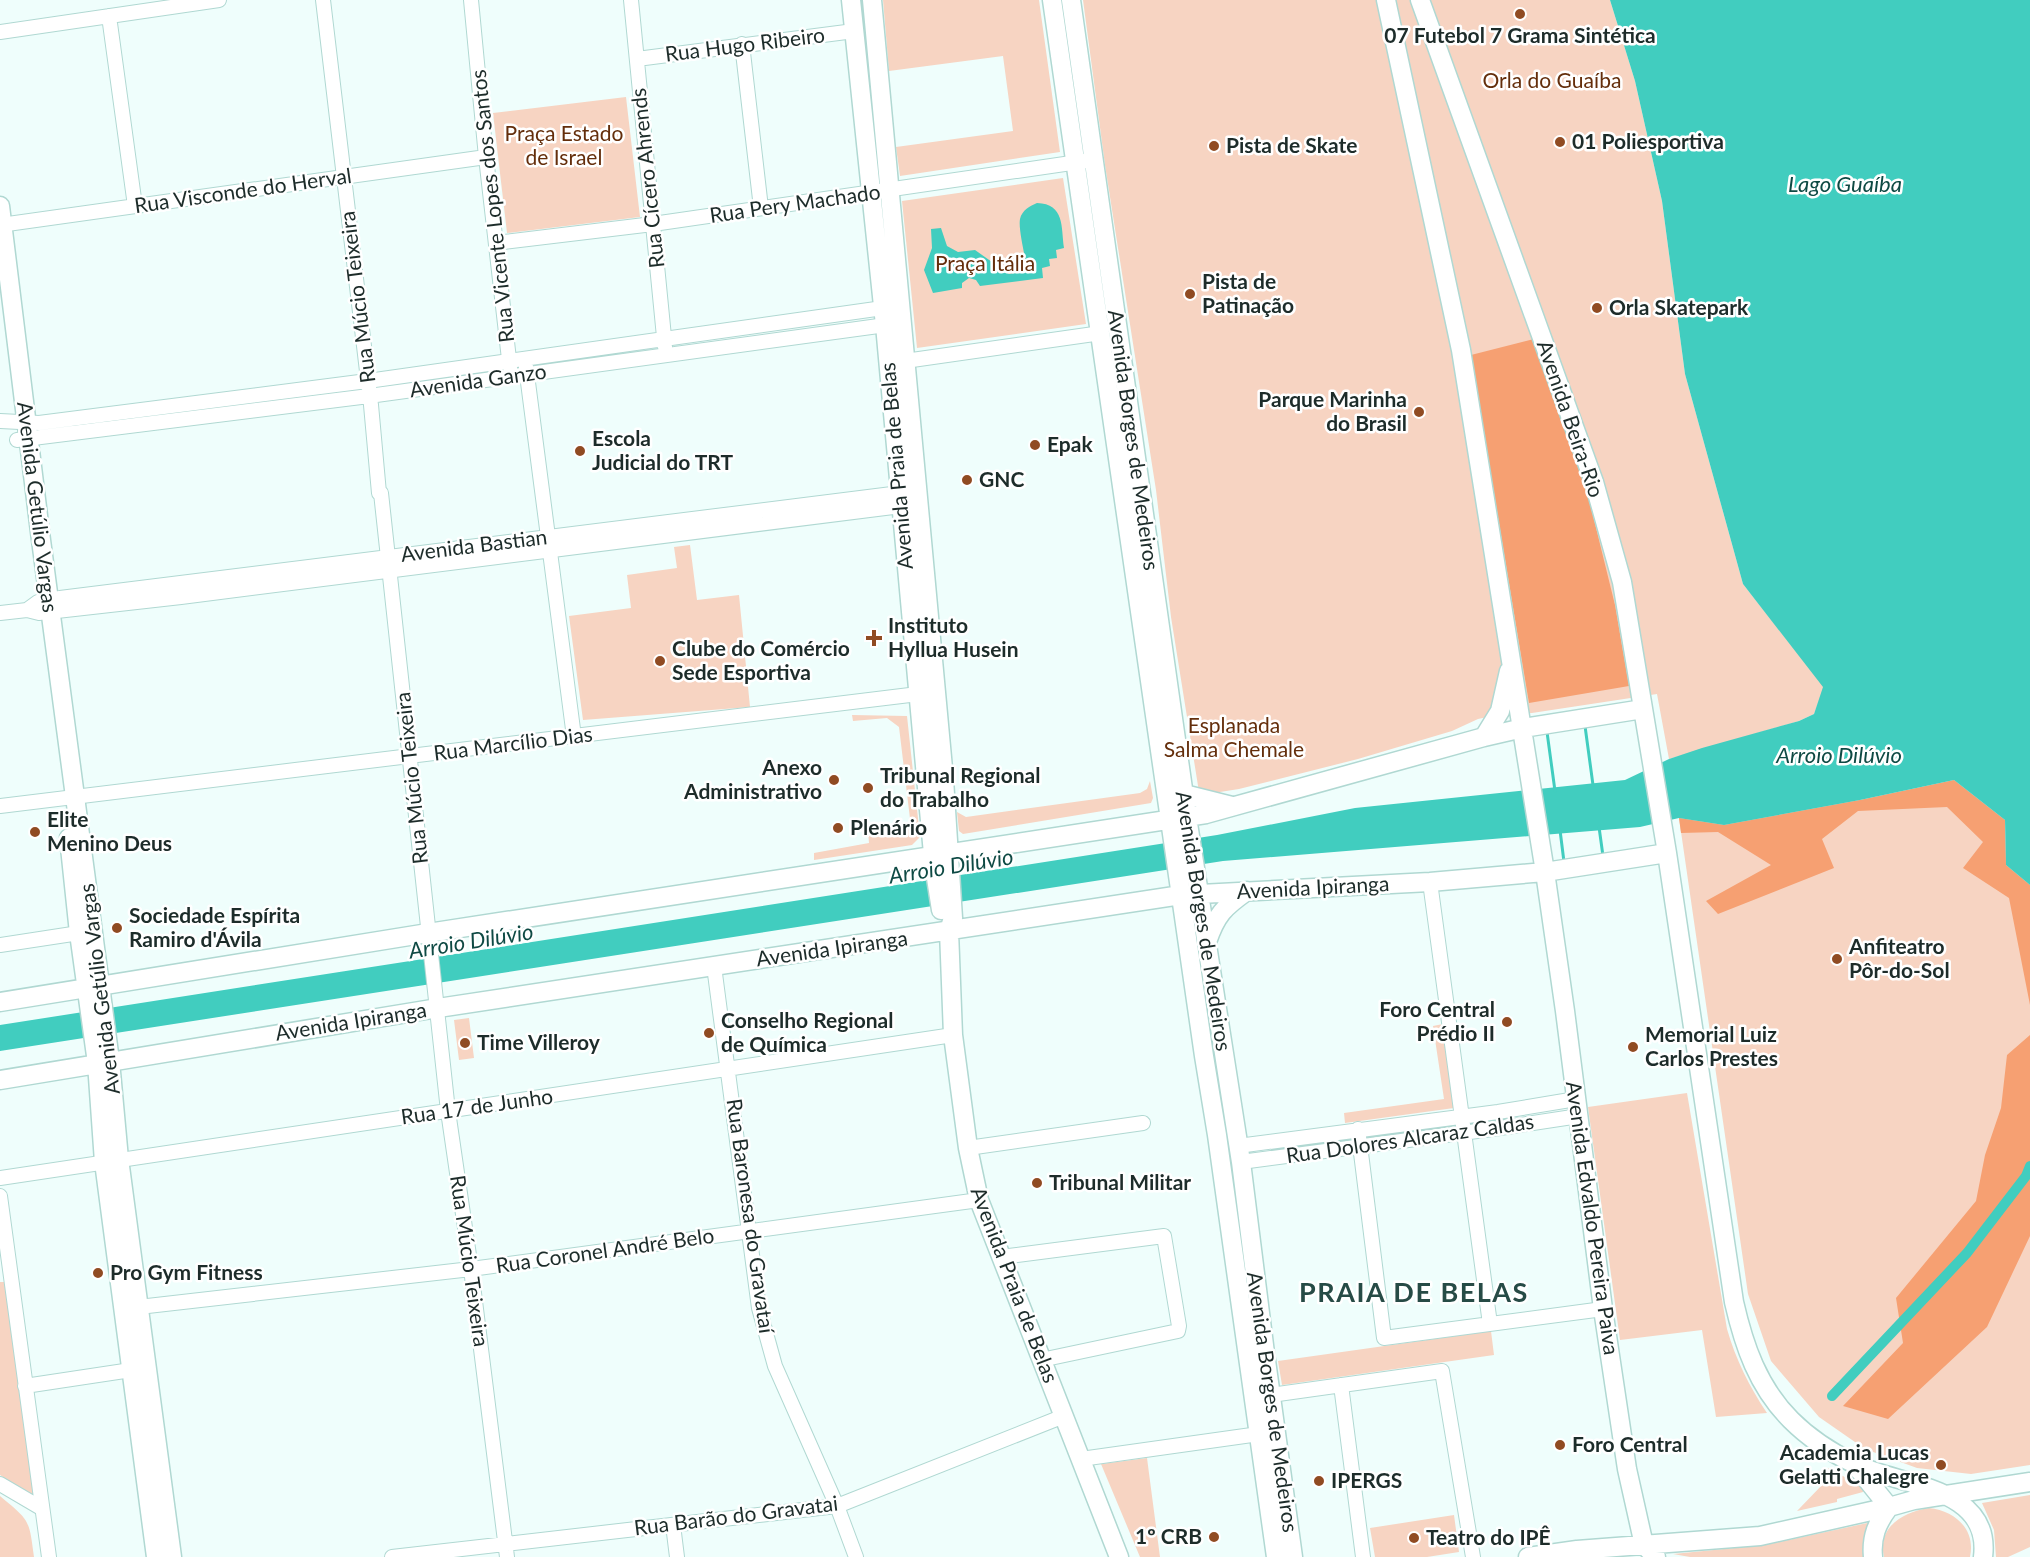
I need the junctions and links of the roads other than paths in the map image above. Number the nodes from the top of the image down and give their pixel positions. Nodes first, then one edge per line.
1 (219, 0) edge
2 (322, 0) edge
3 (471, 0) edge
4 (631, 0) edge
5 (851, 0) edge
6 (873, 0) edge
7 (1052, 0) edge
8 (1071, 0) edge
9 (1386, 0) edge
10 (1420, 0) edge
11 (109, 16) junction
12 (854, 31) junction
13 (0, 32) edge
14 (742, 44) junction
15 (637, 59) junction
16 (486, 157) junction
17 (1094, 160) junction
18 (1075, 163) junction
19 (344, 177) junction
20 (889, 190) junction
21 (870, 193) junction
22 (135, 206) junction
23 (761, 208) junction
24 (1, 224) edge
25 (653, 224) junction
26 (496, 243) junction
27 (0, 299) edge
28 (884, 317) junction
29 (903, 323) junction
30 (767, 324) junction
31 (1101, 333) junction
32 (664, 339) junction
33 (770, 341) junction
34 (666, 355) junction
35 (525, 359) junction
36 (509, 361) junction
37 (907, 361) junction
38 (888, 364) junction
39 (527, 374) junction
40 (511, 376) junction
41 (368, 381) junction
42 (369, 396) junction
43 (199, 402) junction
44 (201, 417) junction
45 (18, 422) edge
46 (900, 500) junction
47 (549, 544) junction
48 (388, 564) junction
49 (41, 607) junction
50 (0, 613) edge
51 (1512, 661) junction
52 (918, 694) junction
53 (1643, 708) junction
54 (1523, 728) junction
55 (574, 737) junction
56 (1484, 737) junction
57 (410, 756) junction
58 (1165, 784) junction
59 (1184, 794) junction
60 (70, 796) junction
61 (0, 806) edge
62 (1234, 807) junction
63 (930, 825) junction
64 (1180, 826) junction
65 (1666, 844) junction
66 (907, 860) junction
67 (941, 861) junction
68 (1545, 872) junction
69 (1513, 875) junction
70 (1430, 882) junction
71 (1189, 887) junction
72 (1247, 891) junction
73 (1548, 897) junction
74 (948, 923) junction
75 (79, 933) junction
76 (429, 940) junction
77 (1206, 944) junction
78 (0, 945) edge
79 (714, 966) junction
80 (94, 994) junction
81 (0, 1002) edge
82 (437, 1002) junction
83 (953, 1035) junction
84 (103, 1055) junction
85 (729, 1070) junction
86 (0, 1080) edge
87 (1577, 1108) junction
88 (448, 1111) junction
89 (1498, 1112) junction
90 (1463, 1117) junction
91 (1143, 1123) dead end
92 (1500, 1128) junction
93 (1358, 1129) junction
94 (1465, 1132) junction
95 (1217, 1135) junction
96 (1360, 1145) junction
97 (968, 1148) junction
98 (1239, 1154) junction
99 (112, 1161) junction
100 (0, 1178) edge
101 (0, 1196) edge
102 (979, 1200) junction
103 (749, 1232) junction
104 (1001, 1257) junction
105 (471, 1269) junction
106 (131, 1307) junction
107 (1603, 1309) junction
108 (1490, 1324) junction
109 (1041, 1360) junction
110 (130, 1370) junction
111 (1341, 1385) junction
112 (25, 1386) junction
113 (1270, 1395) junction
114 (1064, 1416) junction
115 (1267, 1433) junction
116 (1081, 1459) junction
117 (1855, 1464) junction
118 (2030, 1482) edge
119 (0, 1484) edge
120 (1946, 1494) junction
121 (837, 1506) junction
122 (1889, 1507) junction
123 (41, 1508) junction
124 (673, 1525) junction
125 (506, 1550) edge
126 (1650, 1551) edge
127 (49, 1557) edge
128 (156, 1557) edge
129 (172, 1557) edge
130 (392, 1557) edge
131 (677, 1557) edge
132 (856, 1557) edge
133 (1119, 1557) edge
134 (1276, 1557) edge
135 (1293, 1557) edge
136 (1363, 1557) edge
137 (1473, 1557) edge
138 (1528, 1557) edge
139 (1873, 1557) edge
140 (1983, 1557) edge

1 - 11 street
2 - 19 street, Rua Múcio Teixeira
3 - 16 street, Rua Vicente Lopes dos Santos
4 - 15 street, Rua Cícero Ahrends
5 - 12 main road, Avenida Praia de Belas
6 - 20 main road, Avenida Praia de Belas
7 - 18 main road, Avenida Borges de Medeiros
8 - 17 main road, Avenida Borges de Medeiros
9 - 51 main road
10 - 53 main road, Avenida Beira-Rio
11 - 13 street
11 - 22 street
12 - 14 street, Rua Hugo Ribeiro
12 - 21 main road, Avenida Praia de Belas
14 - 15 street, Rua Hugo Ribeiro
14 - 23 street
15 - 25 street, Rua Cícero Ahrends
16 - 19 street, Rua Visconde do Herval
16 - 26 street, Rua Vicente Lopes dos Santos
17 - 18 street, Rua Pery Machado
17 - 59 main road, Avenida Borges de Medeiros
18 - 20 street, Rua Pery Machado
18 - 31 main road, Avenida Borges de Medeiros
19 - 22 street, Rua Visconde do Herval
19 - 41 street, Rua Múcio Teixeira
20 - 21 street, Rua Pery Machado
20 - 29 main road, Avenida Praia de Belas
21 - 23 street, Rua Pery Machado
21 - 28 main road, Avenida Praia de Belas
22 - 24 street, Rua Visconde do Herval
23 - 25 street, Rua Pery Machado
24 - 45 main road, Avenida Getúlio Vargas
25 - 26 street, Rua Pery Machado
25 - 32 street, Rua Cícero Ahrends
26 - 36 street, Rua Vicente Lopes dos Santos
27 - 45 main road, Avenida Getúlio Vargas
28 - 29 street, Avenida Ganzo
28 - 30 street, Avenida Ganzo
28 - 33 street, Avenida Ganzo
28 - 38 main road, Avenida Praia de Belas
29 - 37 main road, Avenida Praia de Belas
30 - 32 street, Avenida Ganzo
30 - 33 street
31 - 37 street
31 - 58 main road, Avenida Borges de Medeiros
32 - 34 street, Rua Cícero Ahrends
32 - 35 street, Avenida Ganzo
33 - 34 street, Avenida Ganzo
34 - 39 street, Avenida Ganzo
35 - 36 street, Avenida Ganzo
35 - 39 street
36 - 40 street, Rua Vicente Lopes dos Santos
36 - 41 street, Avenida Ganzo
37 - 38 street
37 - 67 main road, Avenida Praia de Belas
38 - 46 main road, Avenida Praia de Belas
39 - 40 street, Avenida Ganzo
39 - 47 street
40 - 42 street, Avenida Ganzo
41 - 42 street, Rua Múcio Teixeira
41 - 43 street, Avenida Ganzo
42 - 44 street, Avenida Ganzo
42 - 48 street, Rua Múcio Teixeira
43 - 44 street
43 - 45 street, Avenida Ganzo
44 - 45 street, Avenida Ganzo
45 - 49 main road, Avenida Getúlio Vargas
46 - 47 street, Avenida Bastian
46 - 52 main road, Avenida Praia de Belas
47 - 48 street, Avenida Bastian
47 - 55 street
48 - 49 street, Avenida Bastian
48 - 57 street, Rua Múcio Teixeira
49 - 50 street, Avenida Bastian
49 - 60 main road, Avenida Getúlio Vargas
51 - 54 main road
51 - 56 main road
52 - 55 street, Rua Marcílio Dias
52 - 63 main road, Avenida Praia de Belas
53 - 54 main road
53 - 65 main road, Avenida Beira-Rio
54 - 56 main road
54 - 68 main road
55 - 57 street, Rua Marcílio Dias
56 - 62 main road
57 - 60 street, Rua Marcílio Dias
57 - 76 street, Rua Múcio Teixeira
58 - 59 main road
58 - 64 main road, Avenida Borges de Medeiros
59 - 62 main road
59 - 64 main road, Avenida Borges de Medeiros
60 - 61 street, Rua Marcílio Dias
60 - 75 main road, Avenida Getúlio Vargas
60 - 80 main road, Avenida Getúlio Vargas
62 - 64 main road
63 - 66 main road
63 - 67 main road, Avenida Praia de Belas
64 - 67 main road
64 - 71 main road, Avenida Borges de Medeiros
65 - 68 main road, Avenida Ipiranga
65 - 117 main road
66 - 67 main road
66 - 76 main road
67 - 74 main road, Avenida Praia de Belas
68 - 69 main road, Avenida Ipiranga
68 - 73 main road, Avenida Edvaldo Pereira Paiva
69 - 70 main road, Avenida Ipiranga
69 - 73 main road
70 - 72 main road, Avenida Ipiranga
70 - 90 street
71 - 72 main road, Avenida Ipiranga
71 - 74 main road, Avenida Ipiranga
71 - 77 main road, Avenida Borges de Medeiros
71 - 95 main road, Avenida Borges de Medeiros
72 - 77 main road
73 - 87 main road, Avenida Edvaldo Pereira Paiva
74 - 79 main road, Avenida Ipiranga
74 - 83 main road, Avenida Praia de Belas
75 - 78 street
75 - 80 main road, Avenida Getúlio Vargas
76 - 80 main road
76 - 82 street, Rua Múcio Teixeira
77 - 98 main road, Avenida Borges de Medeiros
79 - 82 main road, Avenida Ipiranga
79 - 85 street, Rua Baronesa do Gravataí
80 - 81 main road
80 - 84 main road, Avenida Getúlio Vargas
82 - 84 main road, Avenida Ipiranga
82 - 88 street, Rua Múcio Teixeira
83 - 85 street, Rua 17 de Junho
83 - 97 main road, Avenida Praia de Belas
84 - 86 main road, Avenida Ipiranga
84 - 99 main road, Avenida Getúlio Vargas
85 - 88 street, Rua 17 de Junho
85 - 103 street, Rua Baronesa do Gravataí
87 - 89 street, Rua Dolores Alcaraz Caldas
87 - 92 street, Rua Dolores Alcaraz Caldas
87 - 107 main road, Avenida Edvaldo Pereira Paiva
88 - 99 street, Rua 17 de Junho
88 - 105 street, Rua Múcio Teixeira
89 - 90 street, Rua Dolores Alcaraz Caldas
89 - 92 street
90 - 93 street, Rua Dolores Alcaraz Caldas
90 - 94 street
91 - 97 street
92 - 94 street, Rua Dolores Alcaraz Caldas
93 - 96 street
93 - 98 street, Rua Dolores Alcaraz Caldas
94 - 96 street, Rua Dolores Alcaraz Caldas
94 - 108 street
95 - 98 main road
95 - 115 main road, Avenida Borges de Medeiros
96 - 98 street, Rua Dolores Alcaraz Caldas
96 - 108 street
97 - 102 main road, Avenida Praia de Belas
98 - 113 main road, Avenida Borges de Medeiros
99 - 100 street, Rua 17 de Junho
99 - 106 main road, Avenida Getúlio Vargas
101 - 112 street
102 - 103 street, Rua Coronel André Belo
102 - 104 main road, Avenida Praia de Belas
103 - 105 street, Rua Coronel André Belo
103 - 121 street, Rua Baronesa do Gravataí
104 - 109 main road, Avenida Praia de Belas
104 - 109 street
105 - 106 street, Rua Coronel André Belo
105 - 125 street, Rua Múcio Teixeira
106 - 110 main road, Avenida Getúlio Vargas
106 - 129 main road, Avenida Getúlio Vargas
107 - 108 street
107 - 126 main road, Avenida Edvaldo Pereira Paiva
109 - 114 main road, Avenida Praia de Belas
110 - 112 street
110 - 128 main road, Avenida Getúlio Vargas
111 - 113 street
111 - 136 street
111 - 137 street
112 - 123 street
113 - 115 main road, Avenida Borges de Medeiros
114 - 116 main road, Avenida Praia de Belas
114 - 121 street, Rua Barão do Gravatai
115 - 116 street
115 - 134 main road, Avenida Borges de Medeiros
115 - 135 main road, Avenida Borges de Medeiros
116 - 133 main road, Avenida Praia de Belas
117 - 120 main road
117 - 122 main road
118 - 120 main road
119 - 123 street
120 - 122 main road
120 - 140 main road
121 - 124 street, Rua Barão do Gravatai
121 - 132 street, Rua Baronesa do Gravataí
122 - 126 main road
122 - 139 main road
123 - 127 street
124 - 125 street, Rua Barão do Gravatai
124 - 131 street
125 - 130 street, Rua Barão do Gravatai
126 - 138 main road

